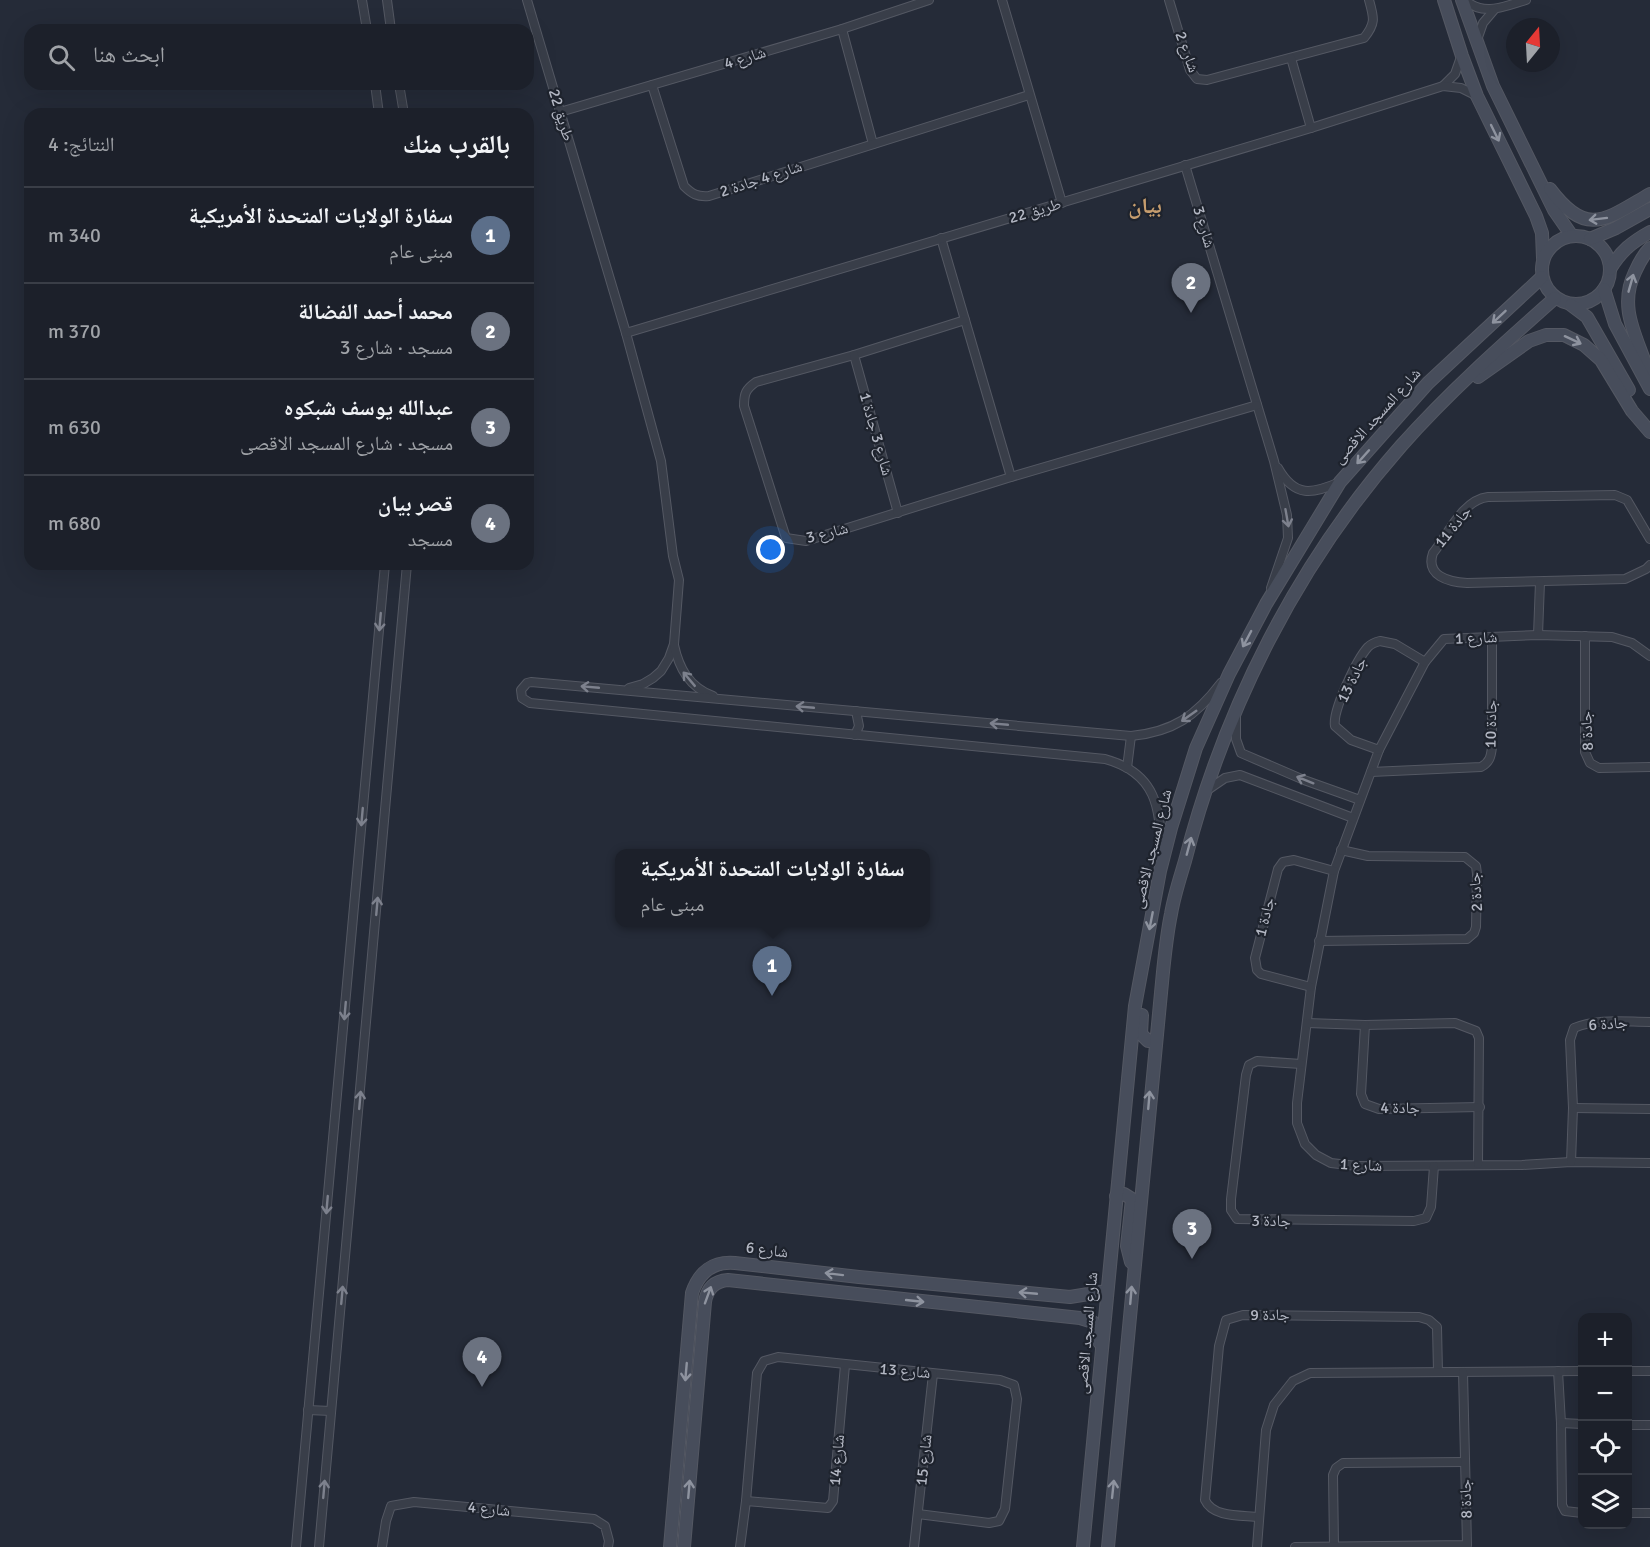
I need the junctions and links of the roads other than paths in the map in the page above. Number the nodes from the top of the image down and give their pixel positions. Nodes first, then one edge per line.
1 (362, 0) edge
2 (387, 0) edge
3 (527, 0) edge
4 (928, 0) edge
5 (1002, 0) edge
6 (1169, 0) edge
7 (1369, 0) edge
8 (1444, 0) edge
9 (1463, 0) edge
10 (1526, 0) edge
11 (1494, 10) junction
12 (366, 24) edge
13 (390, 24) edge
14 (842, 28) junction
15 (1476, 41) junction
16 (1462, 56) junction
17 (1291, 58) junction
18 (652, 85) junction
19 (1443, 86) junction
20 (376, 90) edge
21 (400, 90) edge
22 (1029, 95) junction
23 (1477, 96) junction
24 (378, 108) edge
25 (403, 108) edge
26 (560, 112) junction
27 (1311, 128) junction
28 (873, 144) junction
29 (1185, 165) junction
30 (1534, 168) junction
31 (1650, 195) edge
32 (1062, 203) junction
33 (1650, 209) edge
34 (1650, 232) edge
35 (1572, 236) junction
36 (940, 238) junction
37 (1590, 239) junction
38 (1650, 248) edge
39 (1543, 258) junction
40 (1610, 269) junction
41 (1542, 277) junction
42 (1604, 289) junction
43 (1555, 298) junction
44 (1571, 304) junction
45 (965, 320) junction
46 (626, 333) junction
47 (854, 354) junction
48 (1650, 380) edge
49 (1650, 389) edge
50 (1257, 405) junction
51 (1435, 411) junction
52 (1389, 428) junction
53 (1650, 430) edge
54 (1402, 445) junction
55 (1274, 461) junction
56 (1011, 477) junction
57 (1340, 482) junction
58 (898, 513) junction
59 (1650, 539) edge
60 (1650, 565) edge
61 (384, 570) edge
62 (406, 570) edge
63 (1540, 582) junction
64 (1266, 604) junction
65 (1538, 635) junction
66 (1585, 636) junction
67 (1492, 638) junction
68 (674, 644) junction
69 (1650, 656) edge
70 (1425, 662) junction
71 (1229, 674) junction
72 (618, 690) junction
73 (721, 699) junction
74 (1236, 710) junction
75 (856, 711) junction
76 (855, 735) junction
77 (1131, 736) junction
78 (1379, 750) junction
79 (1650, 766) edge
80 (1127, 768) junction
81 (1371, 772) junction
82 (1205, 791) junction
83 (1360, 800) junction
84 (1353, 818) junction
85 (1341, 850) junction
86 (1161, 871) junction
87 (1334, 871) junction
88 (1319, 941) junction
89 (1139, 982) junction
90 (1311, 987) junction
91 (1650, 1022) edge
92 (1307, 1023) junction
93 (1365, 1025) junction
94 (1155, 1040) junction
95 (1301, 1064) junction
96 (1480, 1107) junction
97 (1573, 1108) junction
98 (1650, 1109) edge
99 (1571, 1161) junction
100 (1650, 1163) edge
101 (1478, 1164) junction
102 (1434, 1166) junction
103 (1116, 1196) junction
104 (1133, 1272) junction
105 (1107, 1291) junction
106 (1052, 1295) junction
107 (1051, 1314) junction
108 (696, 1337) junction
109 (1101, 1358) junction
110 (845, 1365) junction
111 (1438, 1371) junction
112 (1558, 1371) junction
113 (1578, 1371) edge
114 (1632, 1371) edge
115 (1650, 1371) edge
116 (1463, 1372) junction
117 (933, 1374) junction
118 (308, 1410) junction
119 (331, 1411) junction
120 (1561, 1423) junction
121 (1578, 1425) edge
122 (1632, 1425) edge
123 (1650, 1425) edge
124 (1465, 1462) junction
125 (746, 1502) junction
126 (1578, 1513) edge
127 (1632, 1513) edge
128 (1650, 1513) edge
129 (918, 1514) junction
130 (1259, 1517) junction
131 (1334, 1546) edge
132 (296, 1547) edge
133 (319, 1547) edge
134 (382, 1547) edge
135 (608, 1547) edge
136 (670, 1547) edge
137 (684, 1547) edge
138 (740, 1547) edge
139 (914, 1547) edge
140 (1083, 1547) edge
141 (1108, 1547) edge
142 (1257, 1547) edge
143 (1295, 1547) edge

1 - 12 street
2 - 13 street
3 - 26 street, طريق 22
4 - 14 street, شارع 4
5 - 22 street
6 - 17 street, شارع 2
7 - 17 street, شارع 2
8 - 16 main road
9 - 11 street
9 - 15 main road
10 - 11 street
11 - 15 street
14 - 18 street, شارع 4
14 - 28 street
15 - 30 main road
16 - 19 street
16 - 23 main road
17 - 27 street
18 - 26 street, شارع 4
18 - 28 street, شارع 4 جادة 2
19 - 23 street
19 - 27 street, طريق 22
20 - 24 street
21 - 25 street
22 - 28 street, شارع 4 جادة 2
22 - 32 street
23 -> 39 main road
26 - 46 street, طريق 22
27 - 29 street, طريق 22
29 - 32 street, طريق 22
29 - 50 street, شارع 3
31 -> 30 main road
30 - 35 main road
32 - 36 street, طريق 22
33 - 37 main road
34 - 40 main road
35 - 37 main road
35 - 39 main road
36 - 45 street
36 - 46 street, طريق 22
37 - 40 main road
48 -> 38 main road
39 - 41 main road
40 - 42 main road
41 - 43 main road
41 -> 52 main road, شارع المسجد الاقصى
42 - 44 main road
42 - 49 main road
43 - 44 main road
43 - 51 main road, شارع المسجد الاقصى
44 - 53 main road
45 - 47 street, شارع 3
45 - 56 street
46 - 68 street, طريق 22
47 - 58 street, شارع 3 جادة 1
47 - 58 street, شارع 3
50 - 55 street, شارع 3
50 - 56 street, شارع 3
51 -> 53 main road
51 - 54 main road, شارع المسجد الاقصى
52 - 54 main road
52 -> 57 main road, شارع المسجد الاقصى
54 - 74 main road, شارع المسجد الاقصى
55 - 57 street, شارع 3
55 -> 64 street, شارع 3
56 - 58 street, شارع 3
57 - 64 main road, شارع المسجد الاقصى
59 - 63 street, جادة 11
60 - 63 street, جادة 11
61 -> 118 street
119 -> 62 street
63 - 65 street
64 -> 71 main road, شارع المسجد الاقصى
65 - 66 street, شارع 1
65 - 67 street, شارع 1
66 - 69 street, شارع 1
66 - 79 street, جادة 8
67 - 70 street, شارع 1
67 - 81 street, جادة 10
68 - 72 street, طريق 22
73 -> 68 street, طريق 22
70 - 78 street, شارع 1
70 - 78 street, جادة 13
71 -> 77 street
71 - 86 main road, شارع المسجد الاقصى
72 - 73 street
72 -> 76 street
75 -> 73 street
74 - 82 main road, شارع المسجد الاقصى
83 -> 74 street
75 - 76 street
77 -> 75 street
76 - 80 street
77 - 80 street
78 - 81 street, شارع 1
80 - 86 street
81 - 83 street, شارع 1
82 - 84 street
94 -> 82 main road, شارع المسجد الاقصى
83 - 84 street, شارع 1
84 - 85 street, شارع 1
85 - 87 street, شارع 1
85 - 88 street, جادة 2
86 -> 89 main road, شارع المسجد الاقصى
87 - 88 street, شارع 1
87 - 90 street, جادة 1
88 - 90 street, شارع 1
89 - 94 main road
89 - 103 main road, شارع المسجد الاقصى
90 - 92 street, شارع 1
91 - 97 street, جادة 6
92 - 93 street
92 - 95 street, شارع 1
93 - 96 street
93 - 96 street, جادة 4
104 -> 94 main road, شارع المسجد الاقصى
95 - 102 street, شارع 1
95 - 102 street, جادة 3
96 - 101 street
97 - 98 street
97 - 99 street, جادة 6
99 - 100 street, شارع 1
99 - 101 street, شارع 1
101 - 102 street, شارع 1
103 - 104 main road
103 - 105 main road, شارع المسجد الاقصى
141 -> 104 main road, شارع المسجد الاقصى
105 - 106 main road, شارع 6
105 - 109 main road, شارع المسجد الاقصى
106 - 107 main road
106 -> 108 main road, شارع 6
108 -> 107 main road, شارع 6
107 - 109 main road, شارع 6
108 -> 136 main road, شارع 6
137 -> 108 main road, شارع 6
109 - 140 main road, شارع المسجد الاقصى
110 - 117 street, شارع 13
110 - 125 street, شارع 13
110 - 125 street, شارع 14
111 - 116 street
111 - 130 street
111 - 130 street, جادة 9
112 - 113 street
112 - 116 street
112 - 120 street
114 - 115 street
116 - 124 street, جادة 8
117 - 129 street, شارع 15
117 - 129 street, شارع 13
118 - 119 street
118 - 132 street
133 -> 119 street
120 - 121 street
120 - 126 street
122 - 123 street
124 - 131 street, جادة 8
124 - 131 street, جادة 8
125 - 138 street, شارع 13
127 - 128 street
129 - 139 street, شارع 15
130 - 142 street
131 - 143 street, جادة 8
134 - 135 street, شارع 4

